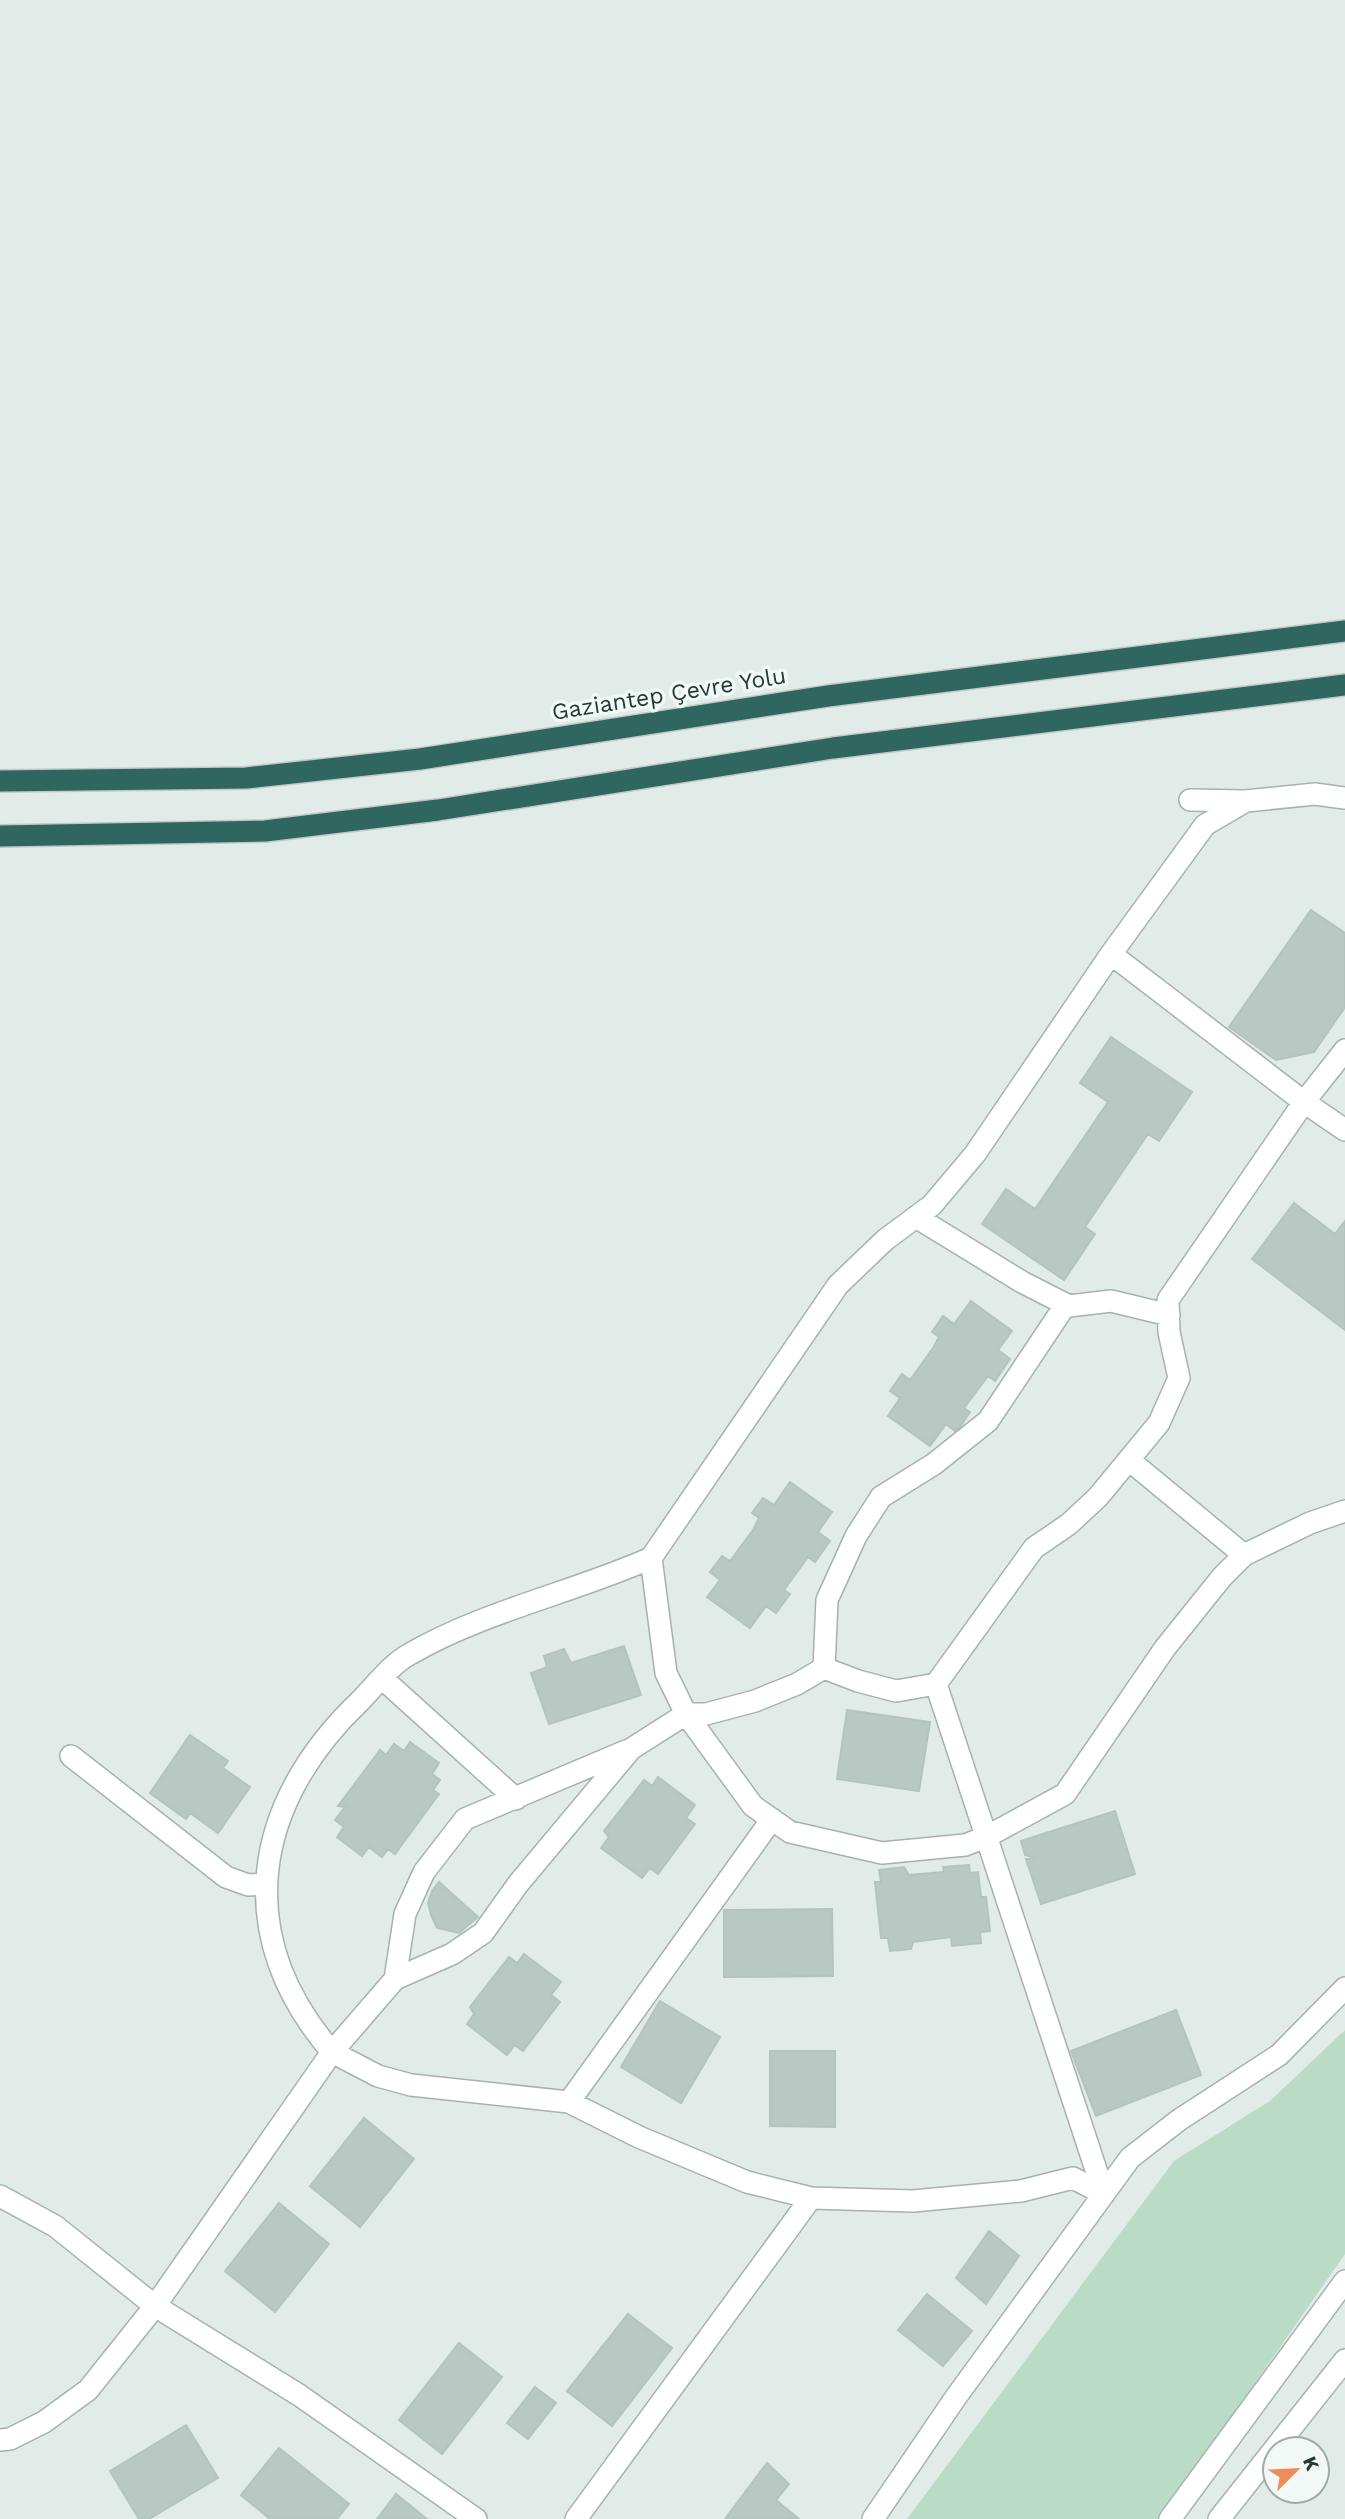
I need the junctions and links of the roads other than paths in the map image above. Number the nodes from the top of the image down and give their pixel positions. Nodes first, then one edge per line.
1 (1345, 631) edge
2 (1345, 685) edge
3 (0, 782) edge
4 (1345, 798) edge
5 (1191, 800) dead end
6 (1246, 801) junction
7 (0, 836) edge
8 (1111, 954) junction
9 (1345, 1050) edge
10 (1304, 1102) junction
11 (1345, 1130) edge
12 (916, 1217) junction
13 (1066, 1304) junction
14 (1169, 1315) junction
15 (1129, 1460) junction
16 (1345, 1511) edge
17 (1244, 1555) junction
18 (651, 1558) junction
19 (824, 1668) junction
20 (383, 1679) junction
21 (936, 1684) junction
22 (686, 1714) junction
23 (631, 1749) junction
24 (71, 1756) dead end
25 (516, 1799) junction
26 (772, 1819) junction
27 (986, 1837) junction
28 (265, 1884) junction
29 (395, 1979) junction
30 (1345, 1987) edge
31 (332, 2052) junction
32 (569, 2102) junction
33 (1104, 2194) junction
34 (0, 2196) edge
35 (811, 2198) junction
36 (1345, 2281) edge
37 (155, 2306) junction
38 (1345, 2360) edge
39 (0, 2440) edge
40 (476, 2519) edge
41 (576, 2519) edge
42 (873, 2519) edge
43 (1170, 2519) edge
44 (1219, 2519) edge

1 - 3 highway, Gaziantep Çevre Yolu
2 - 7 highway
4 - 6 street
5 - 6 street
6 - 8 street
8 - 10 street
8 - 12 street
9 - 10 street
10 - 11 street
10 - 14 street
12 - 13 street
12 - 18 street
13 - 14 street
13 - 19 street
14 - 15 street
15 - 17 street
15 - 21 street
16 - 17 street
17 - 27 street
18 - 20 street
18 - 22 street
19 - 21 street
19 - 22 street
20 - 25 street
20 - 28 street
21 - 27 street
22 - 23 street
22 - 26 street
23 - 25 street
23 - 29 street
24 - 28 street
25 - 29 street
26 - 27 street
26 - 32 street
27 - 33 street
28 - 31 street
29 - 31 street
30 - 33 street
31 - 32 street
31 - 37 street
32 - 35 street
33 - 35 street
33 - 42 street
34 - 37 street
35 - 41 street
36 - 43 street
37 - 39 street
37 - 40 street
38 - 44 street

